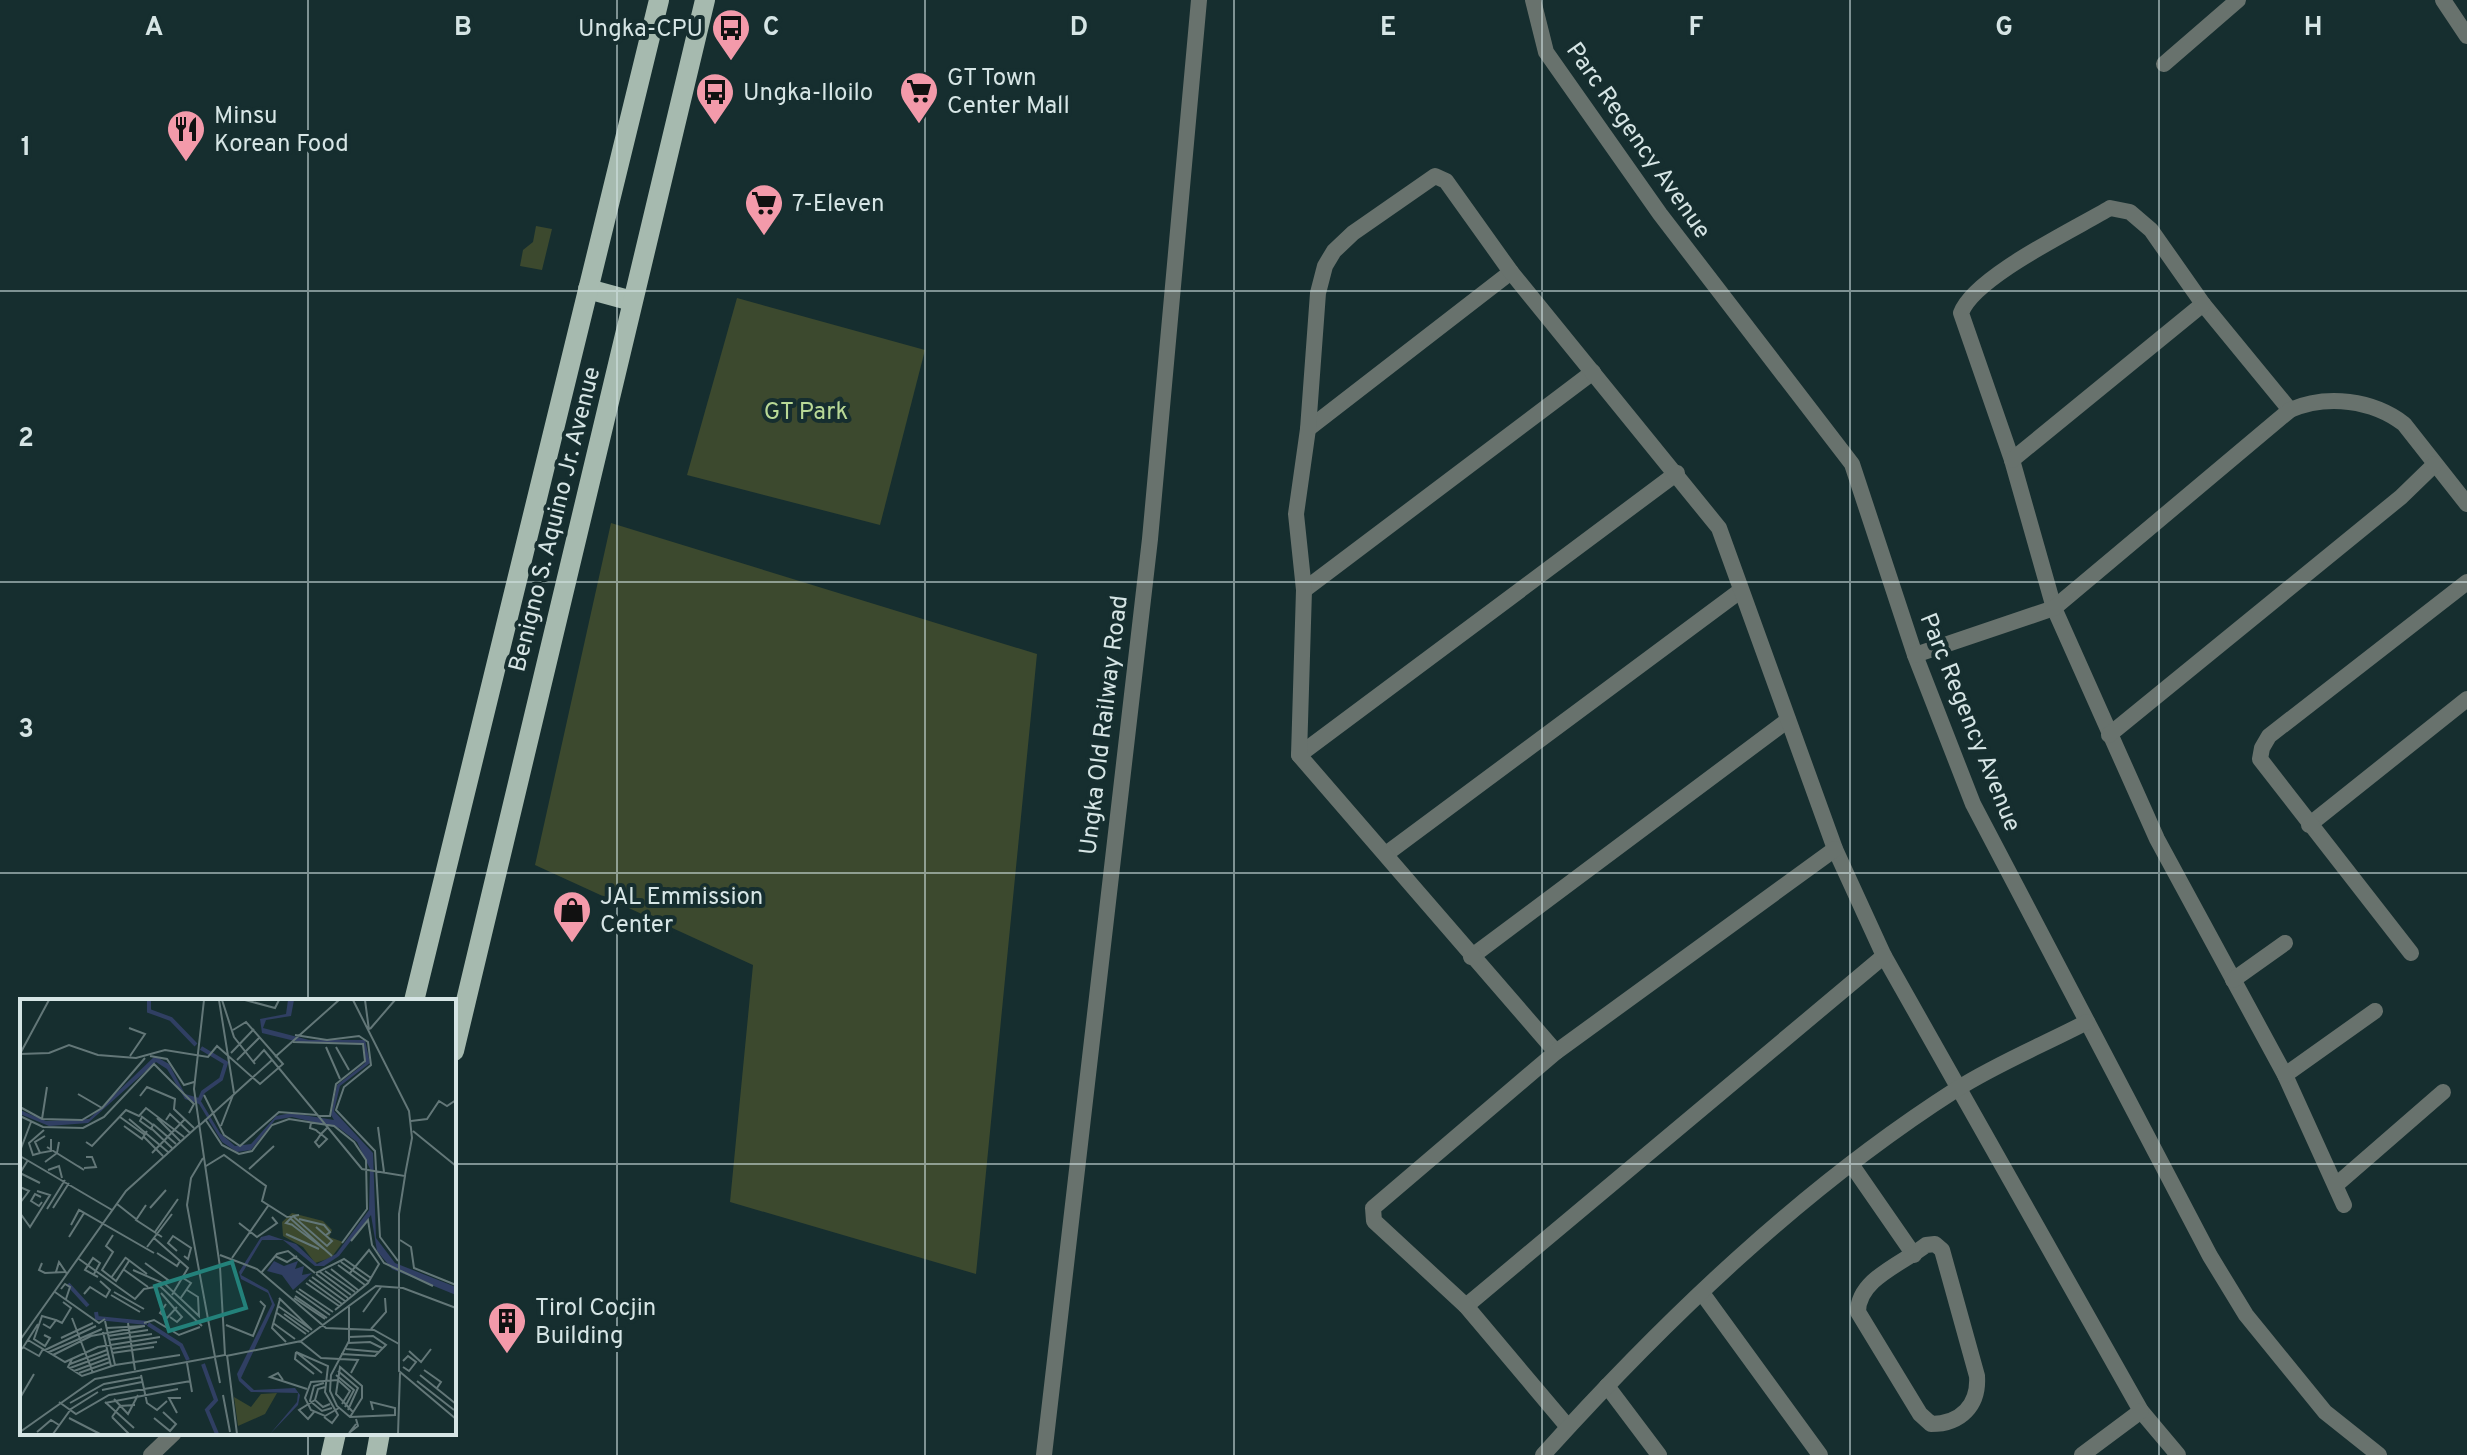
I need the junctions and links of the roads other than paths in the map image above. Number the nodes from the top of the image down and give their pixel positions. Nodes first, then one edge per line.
1 (659, 0) edge
2 (705, 0) edge
3 (1199, 0) edge
4 (1533, 0) edge
5 (2238, 0) edge
6 (2443, 0) edge
7 (2467, 36) edge
8 (2164, 64) dead end
9 (1511, 272) junction
10 (588, 289) junction
11 (632, 301) junction
12 (2203, 304) junction
13 (1593, 372) junction
14 (2290, 410) junction
15 (1308, 429) junction
16 (2012, 460) junction
17 (2435, 464) junction
18 (1677, 473) junction
19 (2467, 504) edge
20 (2467, 582) edge
21 (1304, 590) junction
22 (1740, 591) junction
23 (2054, 608) junction
24 (1915, 655) junction
25 (2467, 699) edge
26 (1788, 720) junction
27 (2109, 735) junction
28 (1299, 755) junction
29 (2309, 825) junction
30 (1835, 849) junction
31 (1386, 854) junction
32 (2285, 943) dead end
33 (2411, 953) dead end
34 (1884, 956) junction
35 (1471, 957) junction
36 (2233, 980) junction
37 (414, 999) edge
38 (2375, 1011) dead end
39 (2087, 1022) junction
40 (456, 1043) edge
41 (1556, 1052) junction
42 (2285, 1075) junction
43 (1959, 1087) junction
44 (2443, 1092) dead end
45 (1851, 1164) junction
46 (2336, 1185) junction
47 (2344, 1205) dead end
48 (1914, 1255) junction
49 (1702, 1293) junction
50 (1466, 1306) junction
51 (1607, 1386) junction
52 (2141, 1411) junction
53 (1568, 1427) junction
54 (172, 1435) edge
55 (336, 1435) edge
56 (380, 1435) edge
57 (151, 1455) edge
58 (331, 1455) edge
59 (376, 1455) edge
60 (1044, 1455) edge
61 (1543, 1455) edge
62 (1659, 1455) edge
63 (1820, 1455) edge
64 (2082, 1455) edge
65 (2178, 1455) edge
66 (2379, 1455) edge

1 - 10 main road, Benigno S. Aquino Jr. Avenue
2 - 11 main road, Benigno S. Aquino Jr. Avenue
3 - 60 street, Ungka Old Railway Road
4 - 24 street, Parc Regency Avenue
5 - 8 street
6 - 7 street
9 - 13 street
9 - 15 street
9 - 15 street
10 - 11 main road
10 - 37 main road, Benigno S. Aquino Jr. Avenue
11 - 40 main road, Benigno S. Aquino Jr. Avenue
12 - 14 street
12 - 16 street
12 - 16 street
13 - 18 street
13 - 21 street
14 - 17 street
14 - 23 street
15 - 21 street
16 - 23 street
17 - 19 street
17 - 27 street
18 - 22 street
18 - 28 street
20 - 29 street
21 - 28 street
22 - 26 street
22 - 31 street
23 - 24 street
23 - 27 street
24 - 39 street, Parc Regency Avenue
25 - 29 street
26 - 30 street
26 - 35 street
27 - 36 street
28 - 31 street
29 - 33 street
30 - 34 street
30 - 41 street
31 - 35 street
32 - 36 street
34 - 43 street
34 - 50 street
35 - 41 street
36 - 42 street
38 - 42 street
39 - 43 street
39 - 66 street, Parc Regency Avenue
41 - 50 street
42 - 46 street
43 - 45 street
43 - 52 street
44 - 46 street
45 - 48 street
45 - 49 street
46 - 47 street
48 - 48 street
49 - 51 street
49 - 63 street
50 - 53 street
51 - 53 street
51 - 62 street
52 - 64 street
52 - 65 street
53 - 61 street
54 - 57 street
55 - 58 main road
56 - 59 main road

